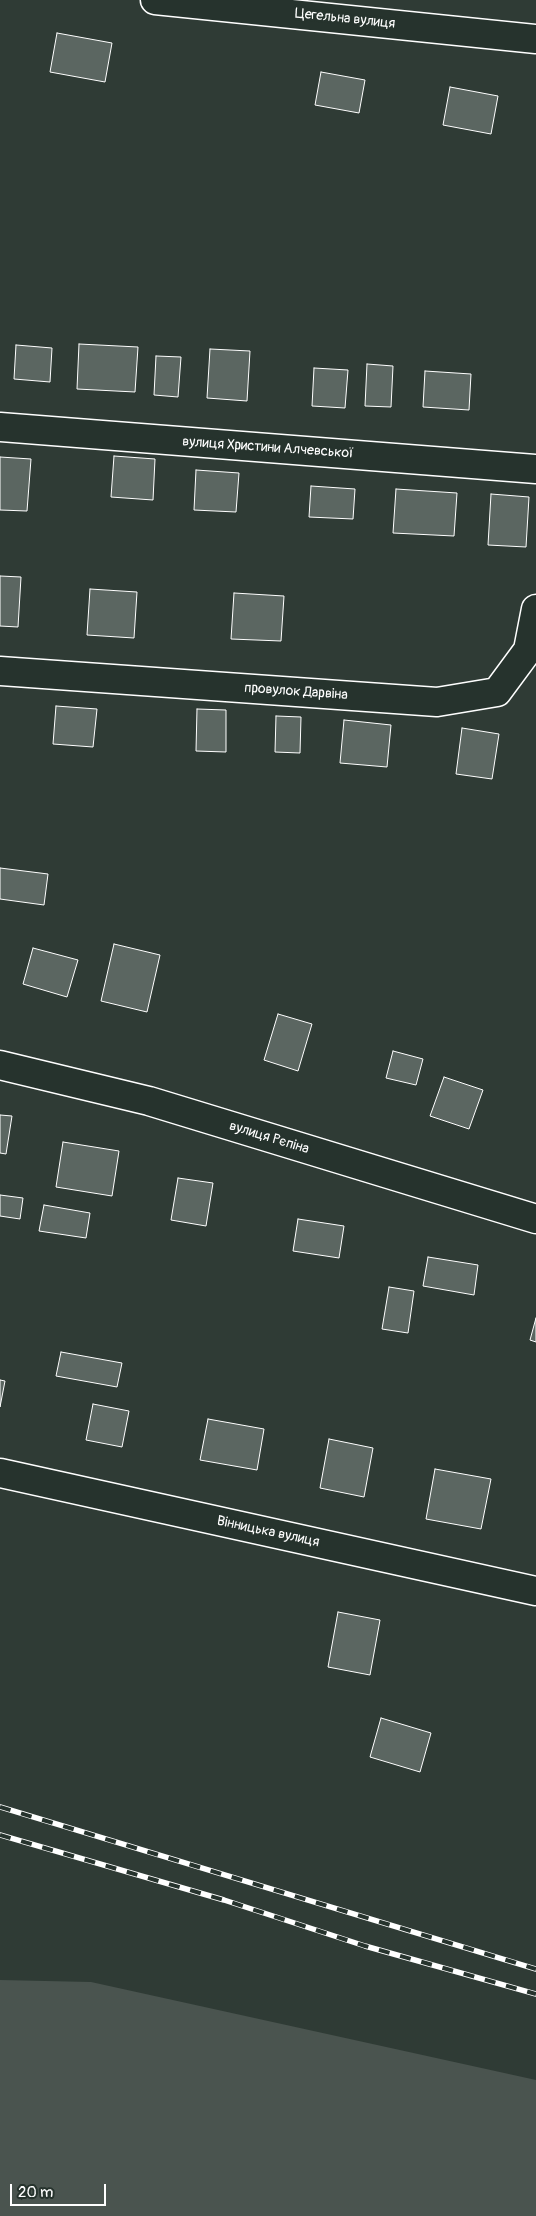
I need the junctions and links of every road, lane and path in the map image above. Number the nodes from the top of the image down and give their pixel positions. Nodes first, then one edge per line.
1 (154, 0) edge
2 (536, 39) edge
3 (0, 427) edge
4 (536, 469) edge
5 (536, 609) edge
6 (0, 671) edge
7 (0, 1065) edge
8 (536, 1219) edge
9 (0, 1473) edge
10 (536, 1591) edge

1 - 2 street, Цегельна вулиця
3 - 4 street, вулиця Христини Алчевської
5 - 6 street, провулок Дарвіна
7 - 8 street, вулиця Рєпіна
9 - 10 street, Вінницька вулиця

